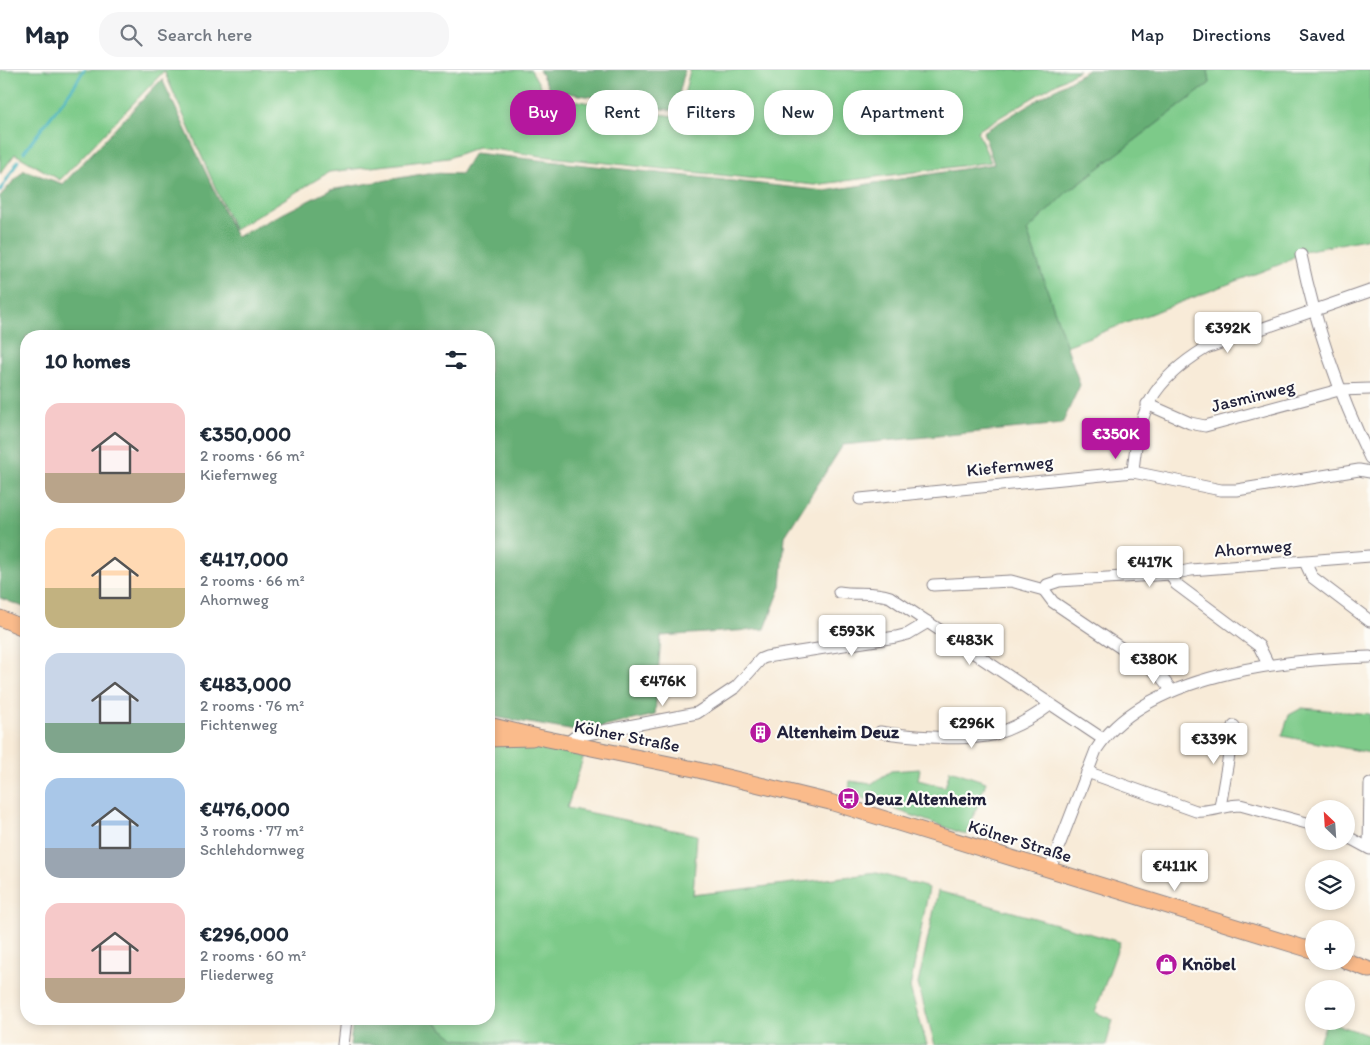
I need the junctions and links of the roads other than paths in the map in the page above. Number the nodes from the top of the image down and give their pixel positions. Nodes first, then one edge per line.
1 (1301, 255) dead end
2 (1370, 291) edge
3 (1312, 310) junction
4 (1370, 389) edge
5 (1339, 390) junction
6 (1148, 404) junction
7 (1370, 458) edge
8 (1132, 472) junction
9 (1370, 472) edge
10 (860, 499) dead end
11 (1370, 556) edge
12 (1305, 562) junction
13 (1170, 574) junction
14 (932, 585) dead end
15 (1044, 590) junction
16 (839, 592) dead end
17 (0, 618) edge
18 (1370, 621) edge
19 (928, 622) junction
20 (20, 626) edge
21 (1370, 657) edge
22 (1268, 664) junction
23 (1172, 691) junction
24 (1050, 704) junction
25 (495, 726) edge
26 (1234, 726) dead end
27 (880, 732) dead end
28 (538, 737) junction
29 (495, 738) edge
30 (1103, 739) junction
31 (567, 743) junction
32 (1087, 772) junction
33 (1370, 784) edge
34 (1220, 808) junction
35 (1305, 822) edge
36 (1355, 841) edge
37 (1369, 848) edge
38 (1050, 870) junction
39 (1305, 948) edge
40 (1355, 964) edge
41 (1370, 970) edge
42 (346, 1025) edge
43 (344, 1045) edge

1 - 3 street
2 - 3 street
3 - 5 street
3 - 6 street
4 - 5 street, Jasminweg
5 - 6 street, Jasminweg
5 - 7 street
6 - 8 street
8 - 9 street, Kiefernweg
8 - 10 street, Kiefernweg
11 - 12 street, Ahornweg
12 - 13 street, Ahornweg
12 - 18 street
13 - 15 street, Ahornweg
13 - 22 street
14 - 15 street
15 - 23 street
16 - 19 street
17 - 20 main road
19 - 24 street
19 - 31 street
21 - 22 street
22 - 23 street
23 - 30 street
24 - 27 street
24 - 30 street
25 - 28 main road, Kölner Straße
26 - 34 street
28 - 29 main road
28 - 31 main road, Kölner Straße
30 - 32 street
31 - 38 main road, Kölner Straße
32 - 34 street
32 - 38 street
33 - 37 street
34 - 35 street
36 - 37 street
38 - 39 main road, Kölner Straße
40 - 41 main road
42 - 43 street

